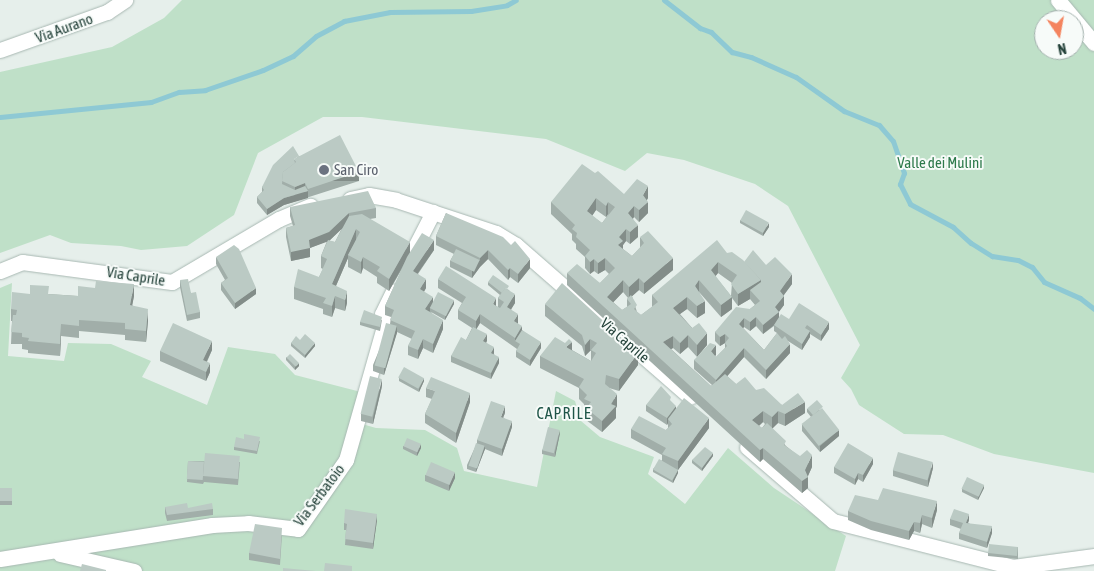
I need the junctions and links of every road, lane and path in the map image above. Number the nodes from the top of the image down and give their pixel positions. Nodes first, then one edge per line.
1 (125, 0) edge
2 (1058, 0) edge
3 (1094, 43) edge
4 (0, 50) edge
5 (433, 212) junction
6 (0, 271) edge
7 (705, 410) edge
8 (735, 436) edge
9 (48, 552) junction
10 (1094, 556) edge
11 (0, 559) edge
12 (134, 571) edge

1 - 4 street, Via Aurano
2 - 3 street
5 - 6 street, Via Caprile
5 - 7 street, Via Caprile
5 - 9 street, Via Serbatoio
8 - 10 street
9 - 11 street, Via Serbatoio
9 - 12 street

